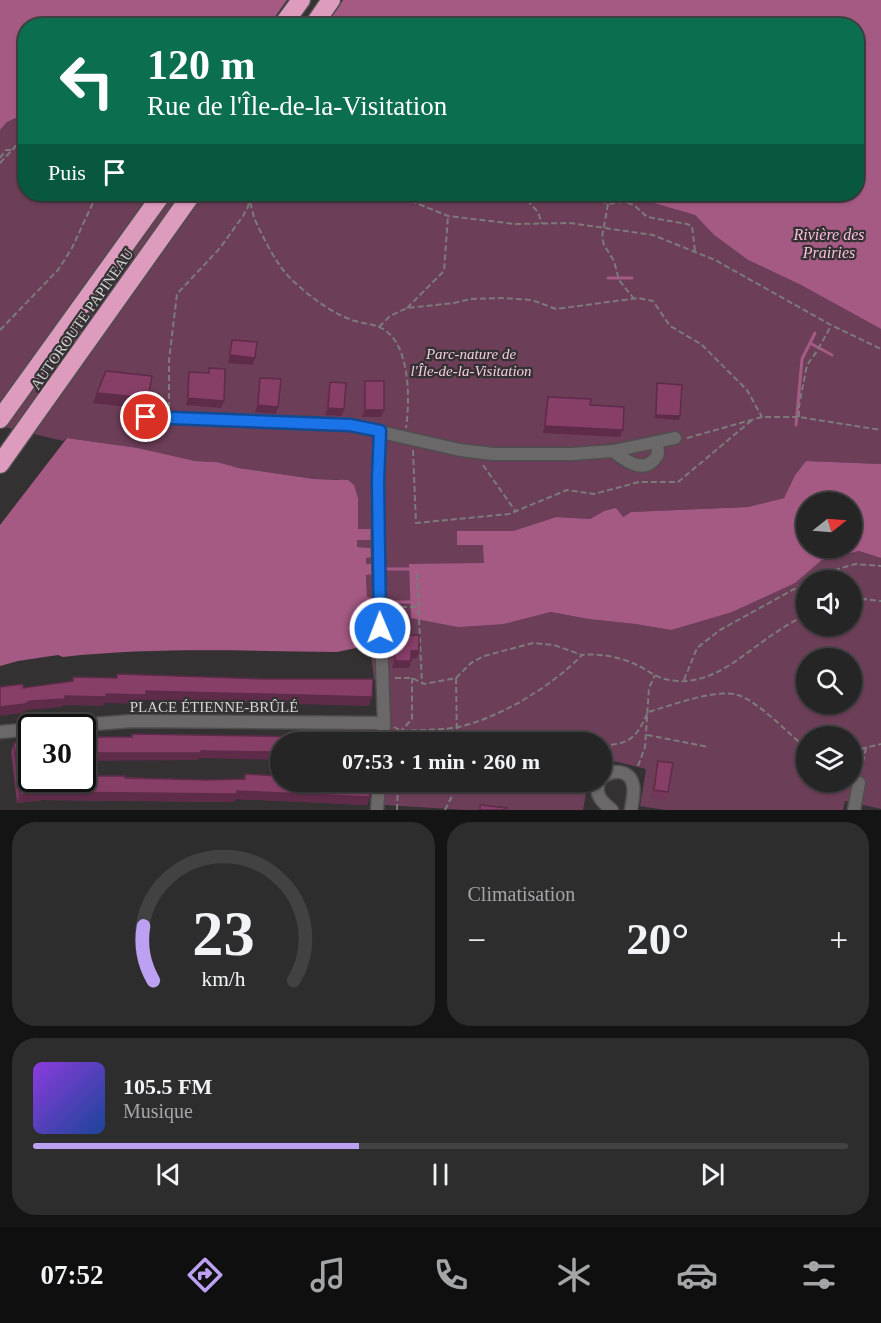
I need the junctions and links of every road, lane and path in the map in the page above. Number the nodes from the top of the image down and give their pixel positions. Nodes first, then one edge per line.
1 (301, 0) edge
2 (331, 0) edge
3 (288, 18) edge
4 (319, 18) edge
5 (18, 143) edge
6 (11, 150) junction
7 (0, 158) edge
8 (0, 163) edge
9 (94, 201) edge
10 (157, 201) edge
11 (187, 201) edge
12 (249, 201) edge
13 (250, 201) edge
14 (411, 201) edge
15 (527, 201) edge
16 (600, 201) edge
17 (608, 204) junction
18 (448, 216) junction
19 (542, 224) junction
20 (604, 227) junction
21 (695, 251) junction
22 (634, 299) junction
23 (408, 308) junction
24 (831, 325) junction
25 (379, 327) junction
26 (0, 330) edge
27 (881, 349) edge
28 (169, 411) dead end
29 (146, 417) dead end
30 (762, 417) junction
31 (800, 417) junction
32 (0, 419) edge
33 (752, 420) junction
34 (881, 430) edge
35 (380, 431) junction
36 (408, 434) junction
37 (675, 438) joint
38 (657, 443) junction
39 (613, 451) junction
40 (478, 453) junction
41 (0, 464) edge
42 (516, 512) junction
43 (881, 566) edge
44 (835, 570) edge
45 (417, 574) dead end
46 (796, 588) edge
47 (862, 599) edge
48 (881, 601) edge
49 (401, 607) dead end
50 (419, 607) junction
51 (796, 621) edge
52 (582, 655) junction
53 (655, 675) junction
54 (383, 678) junction
55 (412, 678) junction
56 (456, 678) junction
57 (684, 680) junction
58 (422, 684) junction
59 (648, 712) junction
60 (384, 723) junction
61 (96, 724) edge
62 (456, 727) junction
63 (18, 730) edge
64 (401, 730) joint
65 (0, 732) edge
66 (384, 732) edge
67 (456, 732) edge
68 (647, 735) junction
69 (796, 740) edge
70 (612, 743) edge
71 (881, 744) edge
72 (709, 747) dead end
73 (866, 748) junction
74 (862, 749) edge
75 (638, 766) dead end
76 (862, 768) edge
77 (612, 772) edge
78 (379, 792) edge
79 (398, 792) edge
80 (455, 792) edge
81 (598, 792) edge
82 (857, 792) edge
83 (377, 810) edge
84 (397, 810) edge
85 (446, 810) edge
86 (612, 810) edge
87 (631, 810) edge
88 (854, 810) edge

1 - 3 highway
2 - 4 highway
5 - 6 path
6 - 7 path
6 - 8 path
9 - 26 path
10 - 32 highway, AUTOROUTE PAPINEAU
11 - 41 highway, AUTOROUTE PAPINEAU
12 - 28 path
13 - 25 path
14 - 18 path
15 - 19 path
16 - 17 path
17 - 20 path
17 - 21 path
18 - 19 path
18 - 23 path
19 - 20 path
20 - 21 path
20 - 22 path
21 - 24 path
22 - 23 path
22 - 30 path
23 - 25 path
24 - 27 path
24 - 31 path
25 - 36 path
29 - 35 street
30 - 31 path
30 - 33 path
31 - 34 path
33 - 37 path
33 - 42 path
35 - 36 street
35 - 54 street
36 - 40 street
36 - 42 path
37 - 38 street
38 - 39 street
38 - 39 street
39 - 40 street
40 - 42 path
43 - 44 path
45 - 50 path
46 - 57 path
47 - 48 path
49 - 50 path
50 - 58 path
51 - 57 path
52 - 53 path
52 - 56 path
52 - 62 path
53 - 57 path
53 - 59 path
54 - 55 path
54 - 60 street
55 - 58 path
55 - 64 path
56 - 58 path
56 - 62 path
59 - 68 path
59 - 69 path
59 - 70 path
60 - 61 street, PLACE ÉTIENNE-BRÛLÉ
60 - 66 street
62 - 64 path
62 - 67 path
63 - 65 street
68 - 72 path
68 - 75 path
71 - 73 path
73 - 74 path
73 - 76 path
77 - 87 street
78 - 83 street
79 - 84 path
80 - 85 path
81 - 86 street
82 - 88 street

